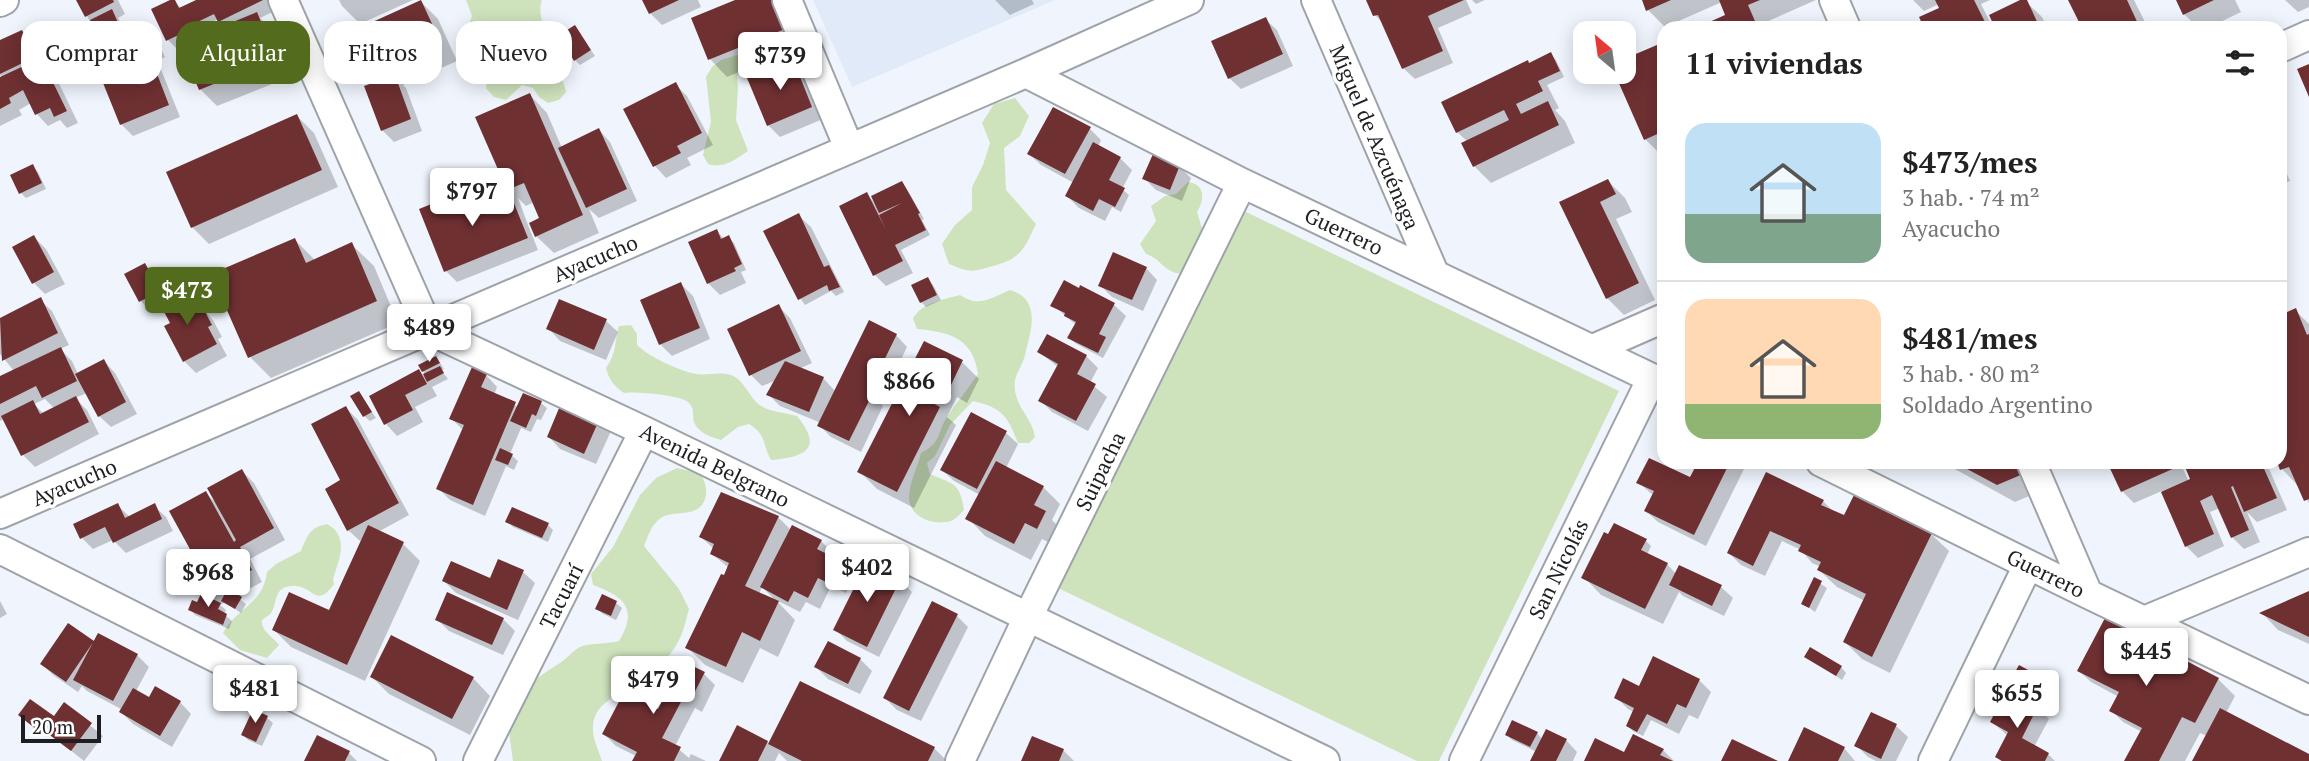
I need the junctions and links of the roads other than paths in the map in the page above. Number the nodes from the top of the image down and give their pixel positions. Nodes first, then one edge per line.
1 (283, 0) edge
2 (787, 0) edge
3 (1189, 0) edge
4 (1316, 0) edge
5 (1834, 0) edge
6 (1843, 21) edge
7 (2309, 35) edge
8 (2287, 45) edge
9 (1026, 73) junction
10 (849, 148) junction
11 (1242, 183) junction
12 (1434, 273) junction
13 (1657, 321) edge
14 (429, 330) junction
15 (1593, 349) junction
16 (1657, 381) edge
17 (1657, 383) edge
18 (644, 430) junction
19 (1835, 469) edge
20 (2034, 469) edge
21 (0, 514) edge
22 (0, 549) edge
23 (2309, 552) edge
24 (2028, 565) junction
25 (2088, 594) junction
26 (1028, 617) junction
27 (2144, 621) junction
28 (2309, 700) edge
29 (421, 761) edge
30 (478, 761) edge
31 (960, 761) edge
32 (1325, 761) edge
33 (1464, 761) edge
34 (1933, 761) edge

1 - 14 street
2 - 10 street
3 - 9 street, Ayacucho
4 - 12 street, Miguel de Azcuénaga
5 - 6 street
7 - 8 street
9 - 10 street, Ayacucho
9 - 11 street, Guerrero
10 - 14 street, Ayacucho
11 - 12 street, Guerrero
11 - 26 street, Suipacha
12 - 15 street, Guerrero
13 - 15 street
14 - 18 street, Avenida Belgrano
14 - 21 street, Ayacucho
15 - 16 street, Guerrero
17 - 33 street, San Nicolás
18 - 26 street, Avenida Belgrano
18 - 30 street, Tacuarí
19 - 24 street, Guerrero
20 - 25 street
22 - 29 street
23 - 27 street
24 - 25 street, Guerrero
24 - 34 street
25 - 27 street, Guerrero
26 - 31 street, Suipacha
26 - 32 street, Avenida Belgrano
27 - 28 street, Guerrero

